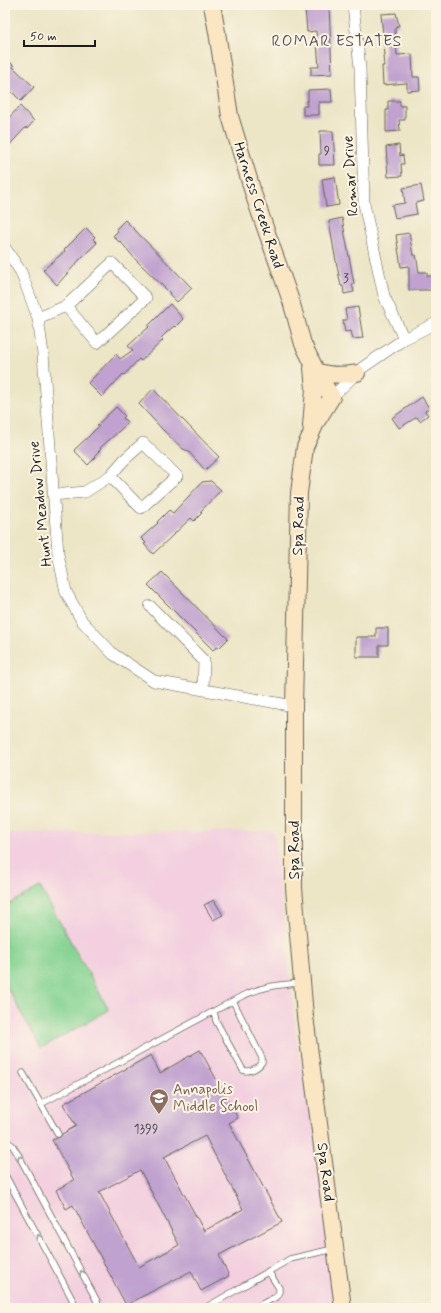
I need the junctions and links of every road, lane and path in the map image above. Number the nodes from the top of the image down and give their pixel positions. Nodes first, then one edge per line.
1 (212, 5) edge
2 (353, 5) edge
3 (5, 248) edge
4 (66, 306) junction
5 (38, 318) junction
6 (436, 323) edge
7 (404, 339) junction
8 (314, 367) junction
9 (357, 373) junction
10 (332, 397) junction
11 (310, 435) junction
12 (110, 476) junction
13 (53, 495) junction
14 (150, 606) dead end
15 (203, 689) junction
16 (294, 706) junction
17 (302, 983) junction
18 (233, 1001) junction
19 (214, 1011) junction
20 (23, 1072) dead end
21 (41, 1104) junction
22 (58, 1134) dead end
23 (5, 1140) edge
24 (5, 1175) edge
25 (335, 1248) junction
26 (268, 1271) junction
27 (77, 1308) edge
28 (98, 1308) edge
29 (205, 1308) edge
30 (254, 1308) edge
31 (343, 1308) edge

1 - 8 street, Harness Creek Road
2 - 7 street, Romar Drive
3 - 5 street, Hunt Meadow Drive
4 - 4 street
4 - 5 street
5 - 13 street, Hunt Meadow Drive
6 - 7 street
7 - 9 street
8 - 9 street
8 - 10 street, Harness Creek Road
8 - 11 street
9 - 10 street
10 - 11 street, Spa Road
11 - 16 street, Spa Road
12 - 12 street
12 - 13 street
13 - 15 street, Hunt Meadow Drive
14 - 15 street
15 - 16 street, Hunt Meadow Drive
16 - 17 street, Spa Road
17 - 18 lane
17 - 25 street, Spa Road
18 - 19 lane
18 - 19 lane
19 - 21 lane
20 - 21 lane
21 - 22 lane
28 -> 23 lane
27 -> 24 lane
25 - 26 lane
25 - 31 street, Spa Road
26 - 29 lane
26 - 30 lane

